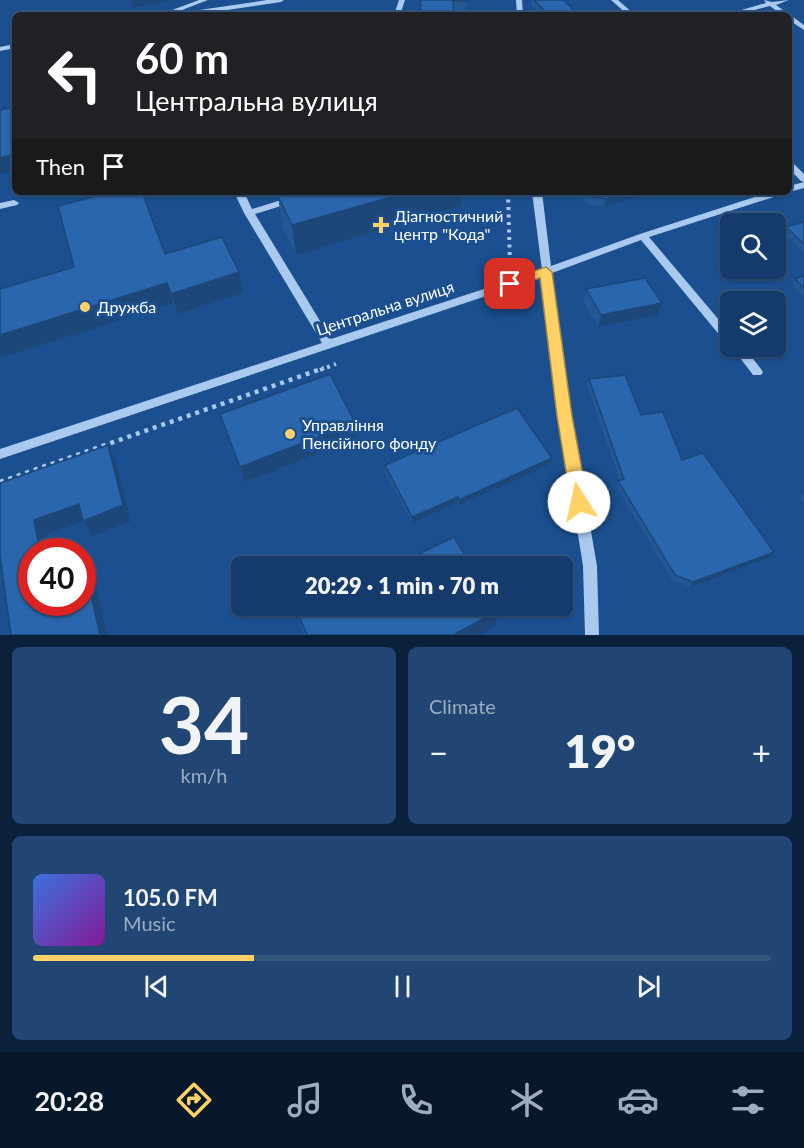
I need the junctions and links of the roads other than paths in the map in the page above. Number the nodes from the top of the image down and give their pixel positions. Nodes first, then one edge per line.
1 (205, 0) edge
2 (281, 0) edge
3 (614, 0) edge
4 (786, 0) edge
5 (769, 2) edge
6 (171, 12) edge
7 (199, 12) edge
8 (629, 12) edge
9 (737, 12) edge
10 (783, 12) edge
11 (792, 167) edge
12 (804, 178) edge
13 (240, 195) edge
14 (307, 195) edge
15 (537, 195) edge
16 (771, 195) edge
17 (14, 203) dead end
18 (0, 206) edge
19 (249, 213) junction
20 (643, 236) junction
21 (546, 272) junction
22 (720, 328) edge
23 (328, 344) junction
24 (745, 357) edge
25 (757, 372) dead end
26 (0, 454) edge
27 (592, 635) edge

1 - 6 street
2 - 7 street
3 - 8 street
4 - 5 street
5 - 9 street
5 - 10 street
11 - 12 street
13 - 19 street
14 - 19 street
15 - 21 street
16 - 20 street, Центральна вулиця
17 - 18 street
19 - 23 street
20 - 21 street, Центральна вулиця
20 - 22 street
21 - 23 street, Центральна вулиця
21 - 27 street
23 - 26 street, Центральна вулиця
24 - 25 street

